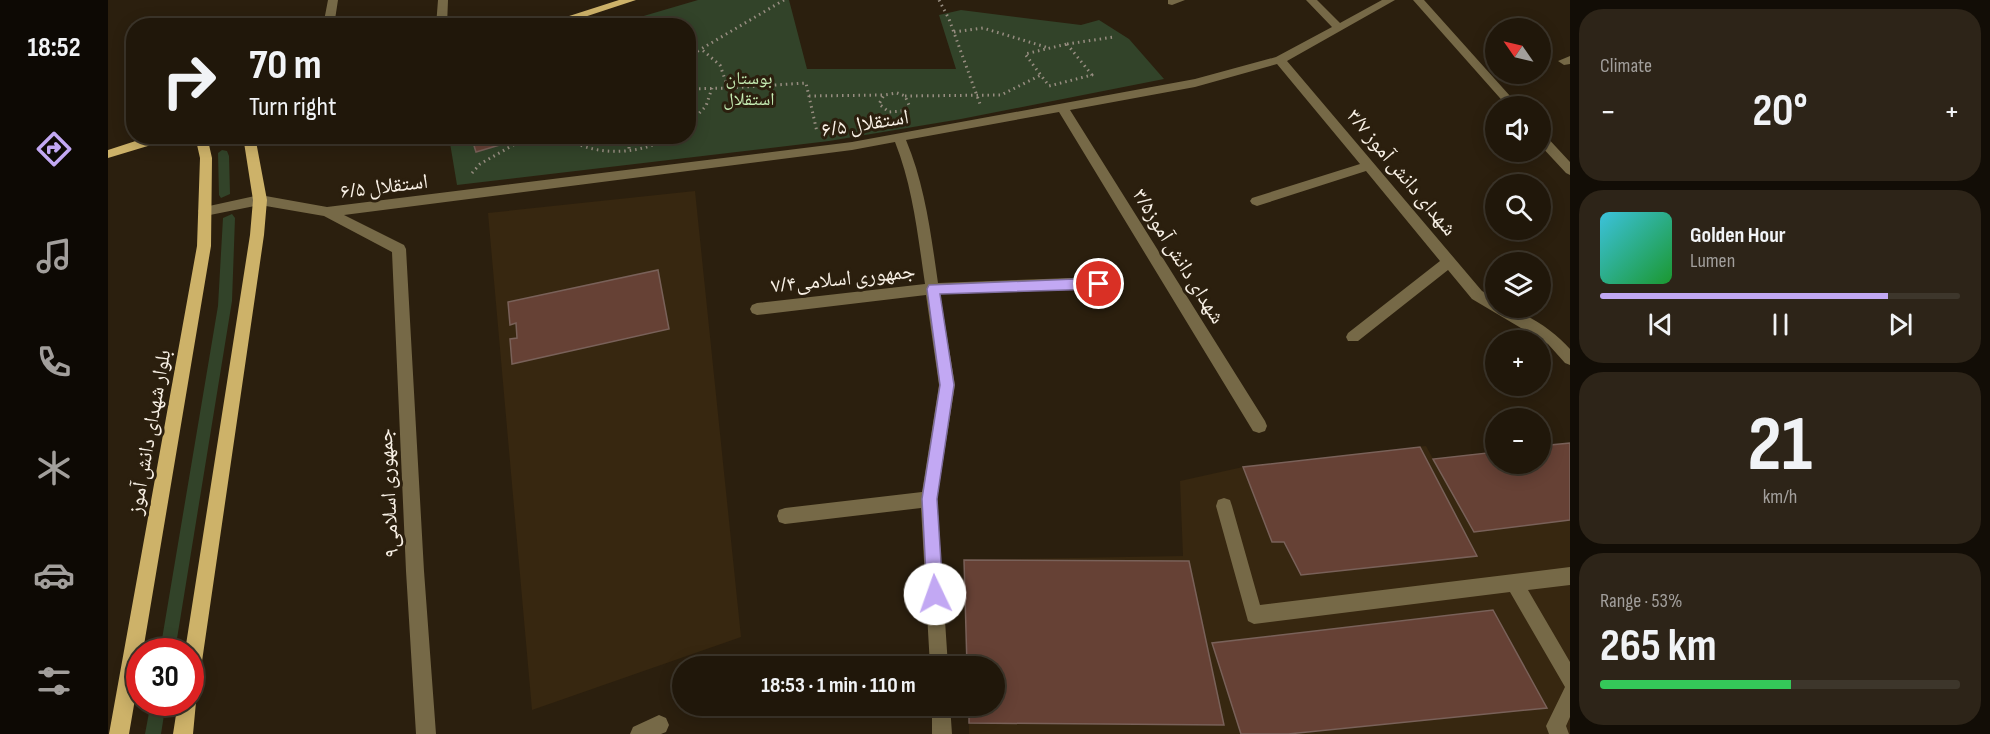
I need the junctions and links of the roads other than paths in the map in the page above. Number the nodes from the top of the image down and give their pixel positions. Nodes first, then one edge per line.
1 (333, 0) edge
2 (443, 0) edge
3 (631, 0) edge
4 (1311, 0) edge
5 (1390, 0) edge
6 (1418, 0) edge
7 (330, 18) edge
8 (442, 18) edge
9 (570, 18) edge
10 (1339, 28) junction
11 (1280, 60) junction
12 (1504, 96) edge
13 (1064, 108) junction
14 (899, 138) junction
15 (141, 144) edge
16 (203, 144) edge
17 (250, 144) edge
18 (1551, 149) edge
19 (108, 154) edge
20 (1369, 166) junction
21 (1570, 170) edge
22 (260, 200) junction
23 (1257, 201) dead end
24 (205, 211) junction
25 (327, 212) junction
26 (1449, 262) junction
27 (1099, 284) dead end
28 (933, 289) junction
29 (1485, 300) edge
30 (757, 309) dead end
31 (1516, 318) edge
32 (1353, 337) dead end
33 (1570, 359) edge
34 (1259, 426) dead end
35 (929, 499) junction
36 (1224, 506) dead end
37 (785, 516) dead end
38 (1570, 576) edge
39 (1514, 583) junction
40 (197, 638) edge
41 (938, 656) edge
42 (1570, 680) edge
43 (1570, 695) edge
44 (186, 716) edge
45 (941, 716) edge
46 (659, 725) dead end
47 (119, 734) edge
48 (183, 734) edge
49 (426, 734) edge
50 (640, 734) edge
51 (942, 734) edge
52 (1559, 734) edge

1 - 7 street
2 - 8 street
3 - 9 main road
4 - 10 street
5 - 10 street, استقلال ۶/۵
6 - 12 street
10 - 11 street, استقلال ۶/۵
11 - 13 street, استقلال ۶/۵
11 - 20 street, شهدای دانش آموز ۳/۷
13 - 14 street, استقلال ۶/۵
13 - 34 street, شهدای دانش آموز۳/۵
14 - 25 street, استقلال ۶/۵
14 - 28 street
15 - 19 main road
16 - 24 main road, بلوار شهدای دانش آموز
17 - 22 main road
18 - 21 street
20 - 23 street
20 - 26 street, شهدای دانش آموز ۳/۷
22 - 24 street
22 - 25 street
22 - 40 main road
24 - 47 main road, بلوار شهدای دانش آموز
25 - 49 street, جمهوری اسلامی۹
26 - 29 street, شهدای دانش آموز ۳/۷
26 - 32 street
27 - 28 street, جمهوری اسلامی۷/۴
28 - 30 street, جمهوری اسلامی۷/۴
28 - 35 street
31 - 33 street, شهدای دانش آموز ۳/۷
35 - 37 street
35 - 41 street
36 - 39 street
38 - 39 street
39 - 42 street
43 - 52 street
44 - 48 main road
45 - 51 street
46 - 50 street

